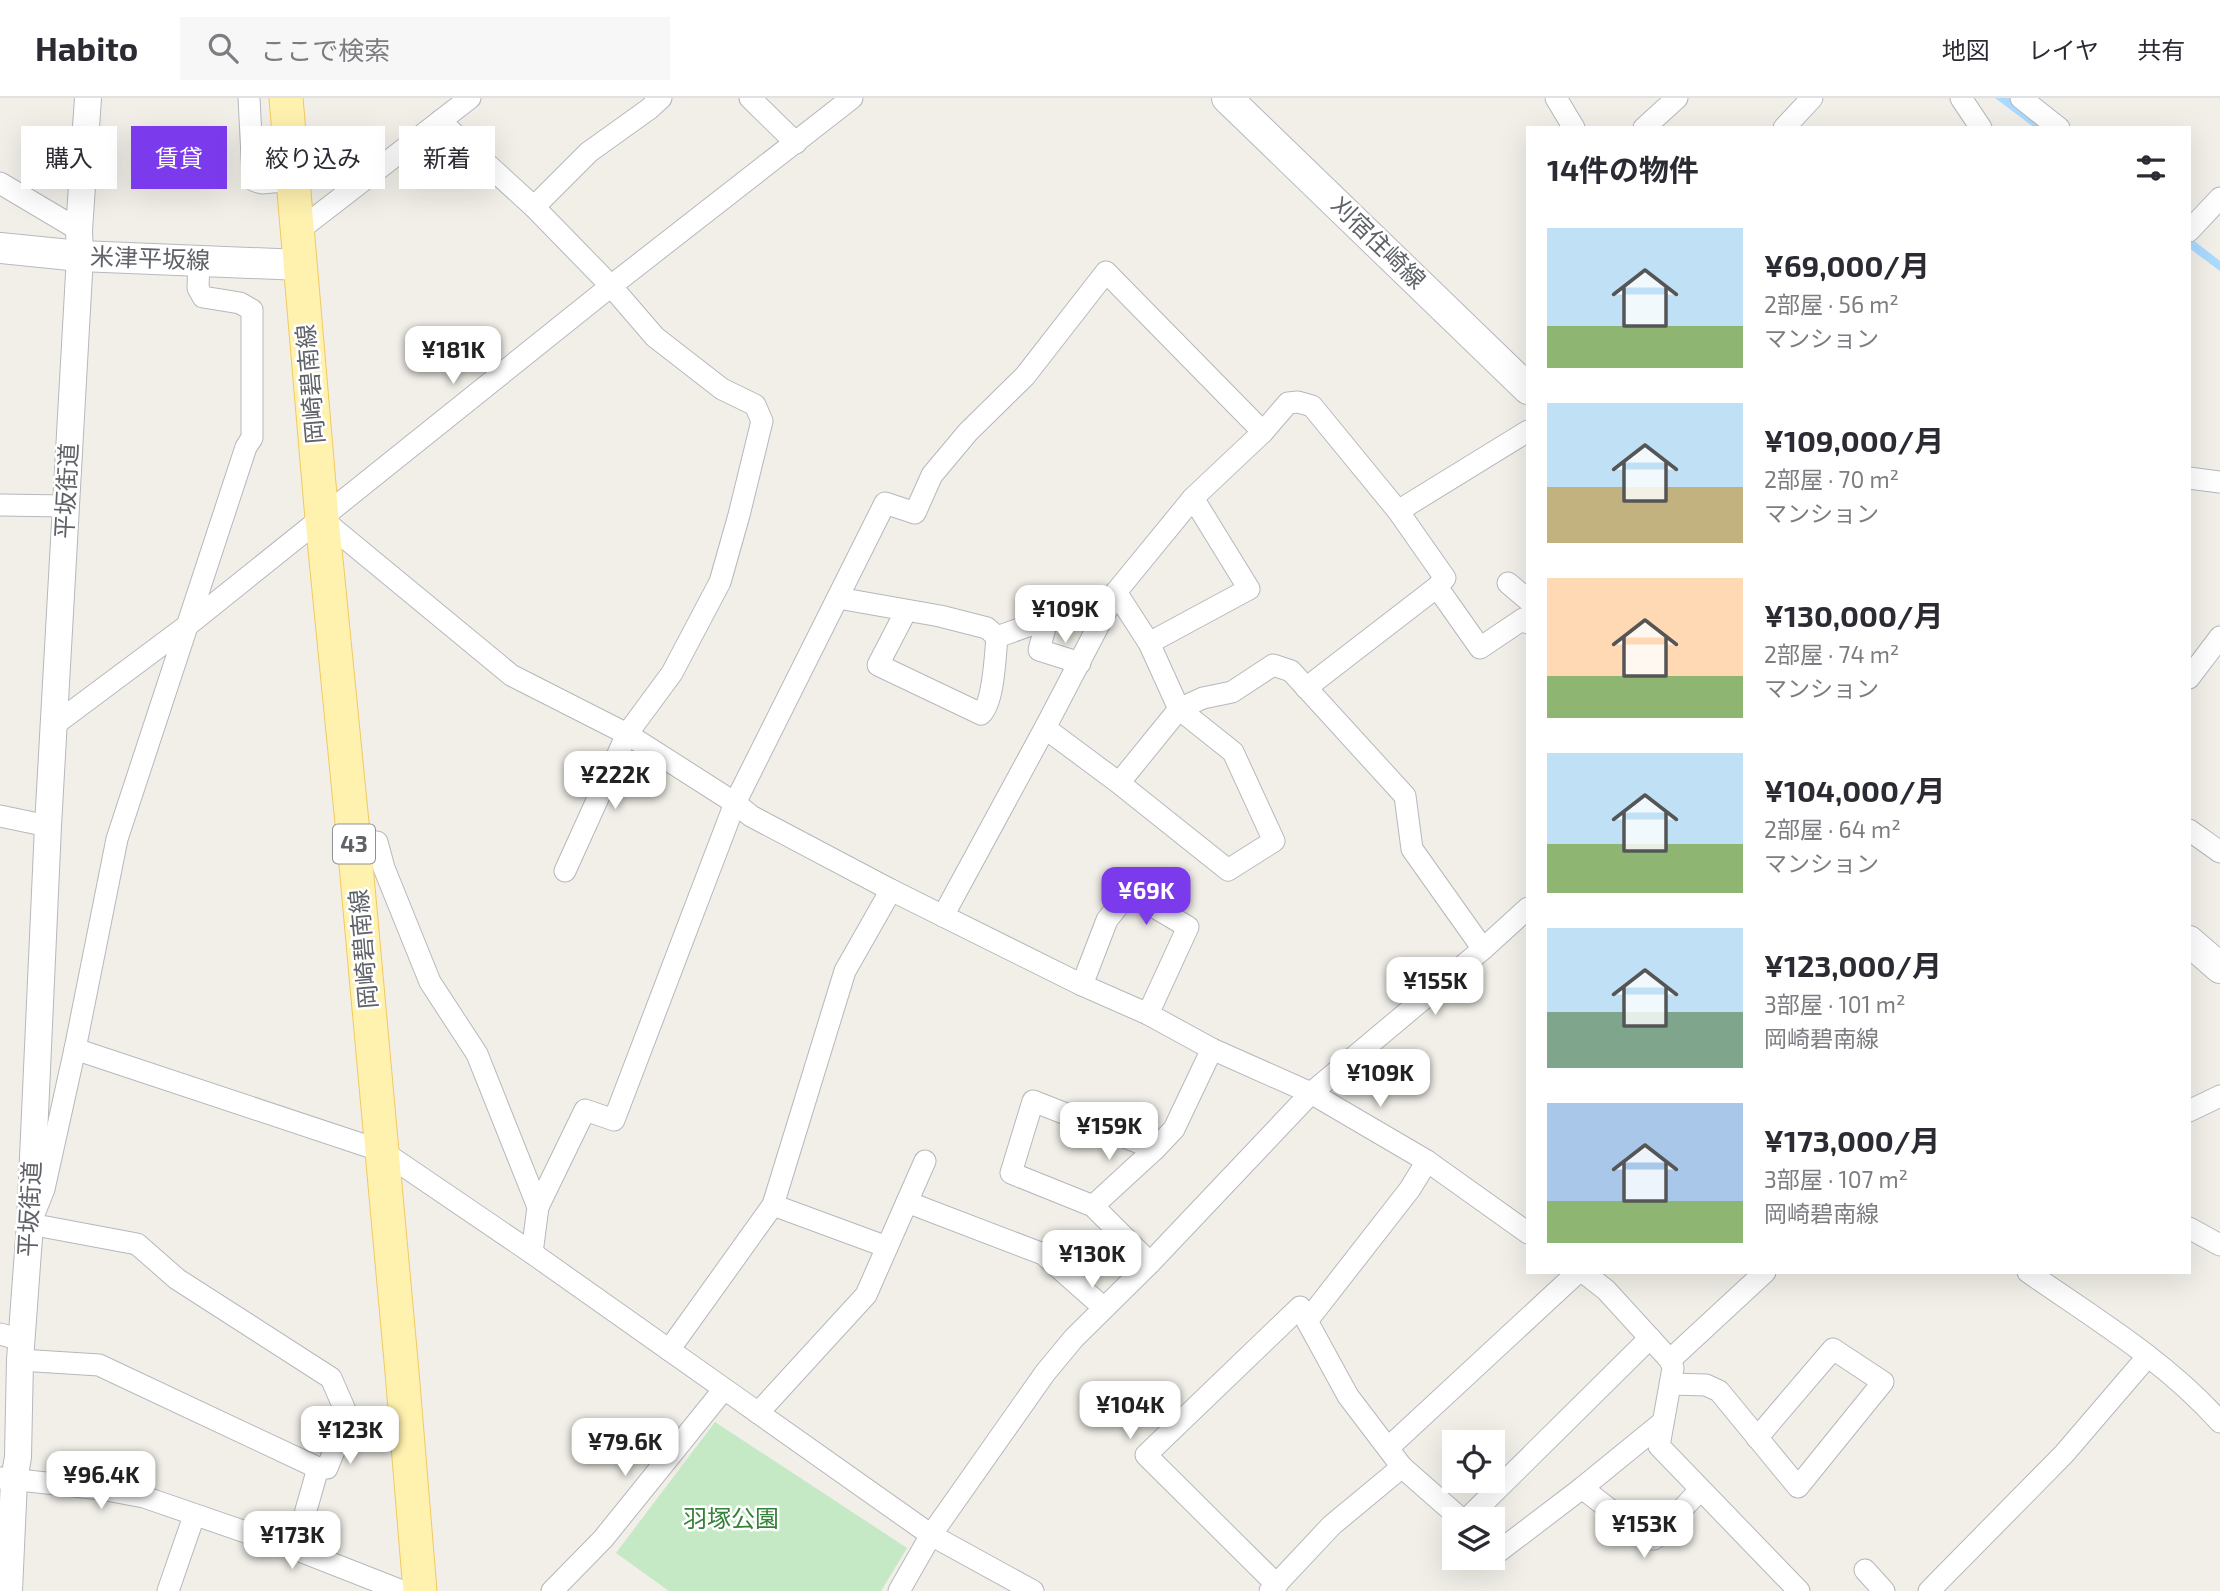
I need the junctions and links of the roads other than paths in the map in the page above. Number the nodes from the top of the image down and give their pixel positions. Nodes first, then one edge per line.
1 (88, 98) edge
2 (249, 98) edge
3 (286, 98) edge
4 (470, 98) edge
5 (661, 98) edge
6 (750, 98) edge
7 (852, 98) edge
8 (1227, 98) edge
9 (1556, 98) edge
10 (1812, 98) edge
11 (1961, 98) edge
12 (2021, 98) edge
13 (1669, 101) edge
14 (440, 121) junction
15 (250, 126) edge
16 (289, 126) edge
17 (1573, 126) edge
18 (1646, 126) edge
19 (1786, 126) edge
20 (1980, 126) edge
21 (2056, 126) edge
22 (796, 143) junction
23 (0, 183) edge
24 (295, 189) edge
25 (2220, 198) edge
26 (534, 207) junction
27 (2191, 229) edge
28 (298, 231) junction
29 (79, 243) junction
30 (0, 248) edge
31 (199, 261) junction
32 (301, 265) junction
33 (611, 286) junction
34 (1526, 387) edge
35 (1263, 432) junction
36 (1526, 432) edge
37 (2191, 478) edge
38 (2220, 482) edge
39 (1193, 498) junction
40 (0, 505) edge
41 (66, 506) junction
42 (1398, 511) junction
43 (322, 519) junction
44 (1508, 583) dead end
45 (1437, 587) junction
46 (1116, 592) junction
47 (838, 598) junction
48 (1526, 598) edge
49 (1075, 600) dead end
50 (906, 611) junction
51 (1048, 617) junction
52 (1526, 621) edge
53 (188, 625) junction
54 (997, 637) junction
55 (2220, 637) edge
56 (1149, 643) junction
57 (1080, 663) junction
58 (2191, 675) edge
59 (1306, 688) junction
60 (1179, 709) junction
61 (54, 725) junction
62 (1045, 728) junction
63 (627, 734) junction
64 (1119, 783) junction
65 (735, 803) junction
66 (0, 816) edge
67 (48, 826) junction
68 (2191, 831) edge
69 (354, 843) junction
70 (2220, 852) edge
71 (565, 871) dead end
72 (891, 890) junction
73 (1526, 910) edge
74 (943, 916) junction
75 (2191, 943) edge
76 (1483, 949) junction
77 (2220, 968) edge
78 (1082, 985) junction
79 (1148, 1014) junction
80 (75, 1049) junction
81 (1212, 1049) junction
82 (1311, 1093) junction
83 (2220, 1096) edge
84 (2191, 1110) edge
85 (1154, 1149) junction
86 (382, 1152) junction
87 (925, 1161) dead end
88 (1427, 1161) junction
89 (907, 1202) junction
90 (773, 1205) junction
91 (1093, 1206) junction
92 (538, 1207) junction
93 (30, 1224) junction
94 (2191, 1229) edge
95 (1526, 1232) edge
96 (2220, 1245) edge
97 (887, 1247) junction
98 (532, 1253) junction
99 (1150, 1263) junction
100 (1579, 1274) edge
101 (1588, 1274) edge
102 (1763, 1274) edge
103 (2031, 1274) edge
104 (1611, 1281) edge
105 (1299, 1307) junction
106 (1104, 1308) junction
107 (1650, 1338) junction
108 (14, 1345) edge
109 (669, 1350) junction
110 (2148, 1356) junction
111 (1670, 1360) junction
112 (1671, 1384) junction
113 (724, 1389) junction
114 (758, 1413) junction
115 (348, 1417) junction
116 (1663, 1422) junction
117 (2220, 1422) edge
118 (1757, 1438) junction
119 (408, 1440) junction
120 (1388, 1448) junction
121 (1402, 1467) junction
122 (318, 1468) junction
123 (7, 1479) edge
124 (1582, 1488) junction
125 (1700, 1490) junction
126 (1447, 1507) edge
127 (1479, 1507) edge
128 (194, 1516) junction
129 (931, 1535) junction
130 (1505, 1547) edge
131 (295, 1549) junction
132 (1865, 1570) dead end
133 (1273, 1588) edge
134 (9, 1591) edge
135 (168, 1591) edge
136 (402, 1591) edge
137 (420, 1591) edge
138 (552, 1591) edge
139 (899, 1591) edge
140 (1033, 1591) edge
141 (1799, 1591) edge
142 (1884, 1591) edge
143 (1929, 1591) edge

1 - 29 street, 平坂街道
2 - 15 street
3 - 16 main road, 岡崎碧南線 / 43
4 - 14 street
5 - 26 street
6 - 22 street
7 - 22 street
8 - 34 main road, 刈宿住崎線
9 - 17 street
10 - 19 street
11 - 20 street
12 - 21 street
13 - 18 street
14 - 26 street
14 - 28 street
22 - 33 street
23 - 29 street
24 - 28 main road, 岡崎碧南線 / 43
25 - 27 street
26 - 33 street
28 - 32 main road, 岡崎碧南線 / 43
29 - 30 main road, 米津平坂線
29 - 31 main road, 米津平坂線
29 - 41 street, 平坂街道
31 - 32 main road, 米津平坂線
31 - 53 street
32 - 43 main road, 岡崎碧南線 / 43
33 - 43 street
33 - 63 street
35 - 39 street
35 - 42 street
35 - 47 street
36 - 42 street
37 - 38 street
39 - 46 street
39 - 56 street
40 - 41 street
41 - 61 street, 平坂街道
42 - 45 street
43 - 53 street
43 - 63 street
43 - 69 main road, 岡崎碧南線 / 43
44 - 48 street
45 - 52 street
45 - 59 street
46 - 56 street
46 - 57 street
47 - 50 street
47 - 65 street
49 - 51 street
50 - 54 street
50 - 54 street
51 - 54 street
51 - 57 street
53 - 61 street
53 - 80 street
55 - 58 street
56 - 60 street
57 - 62 street
59 - 60 street
59 - 76 street
60 - 64 street
60 - 64 street
61 - 67 street, 平坂街道
62 - 64 street
62 - 74 street
63 - 65 street
63 - 71 street
65 - 72 street
65 - 92 street
66 - 67 street
67 - 93 street, 平坂街道
68 - 70 street
69 - 86 main road, 岡崎碧南線 / 43
69 - 92 street
72 - 74 street
72 - 90 street
73 - 76 street
74 - 78 street
75 - 77 main road
76 - 82 street
78 - 79 street
78 - 79 street
79 - 81 street
80 - 86 street
80 - 93 street
81 - 82 street
81 - 85 street
82 - 88 street
82 - 99 street
83 - 84 street
85 - 91 street
85 - 91 street
86 - 98 street
86 - 119 main road, 岡崎碧南線 / 43
87 - 89 street
88 - 95 street
88 - 105 street
89 - 97 street
89 - 106 street
90 - 97 street
90 - 109 street
91 - 99 street
92 - 98 street
93 - 108 street, 平坂街道
93 - 115 street
94 - 96 street
97 - 114 street
98 - 109 street
99 - 106 street
100 - 120 street
101 - 104 street
102 - 111 street
103 - 110 street
104 - 107 street
105 - 120 street
105 - 133 street
106 - 129 street
107 - 111 street
107 - 127 street
108 - 122 street
108 - 123 street, 平坂街道
109 - 113 street
110 - 117 street
110 - 143 street
111 - 112 street
112 - 116 street
112 - 118 street
113 - 114 street
113 - 138 street
114 - 129 street
115 - 119 street
115 - 122 street
116 - 124 street
116 - 125 street
118 - 118 street
119 - 137 main road, 岡崎碧南線 / 43
120 - 121 street
121 - 126 street
121 - 133 street
122 - 131 street
123 - 128 street
123 - 134 street, 平坂街道
124 - 125 street
124 - 130 street
125 - 141 street
128 - 131 street
128 - 135 street
129 - 139 street
129 - 140 street
131 - 136 street
132 - 142 street

